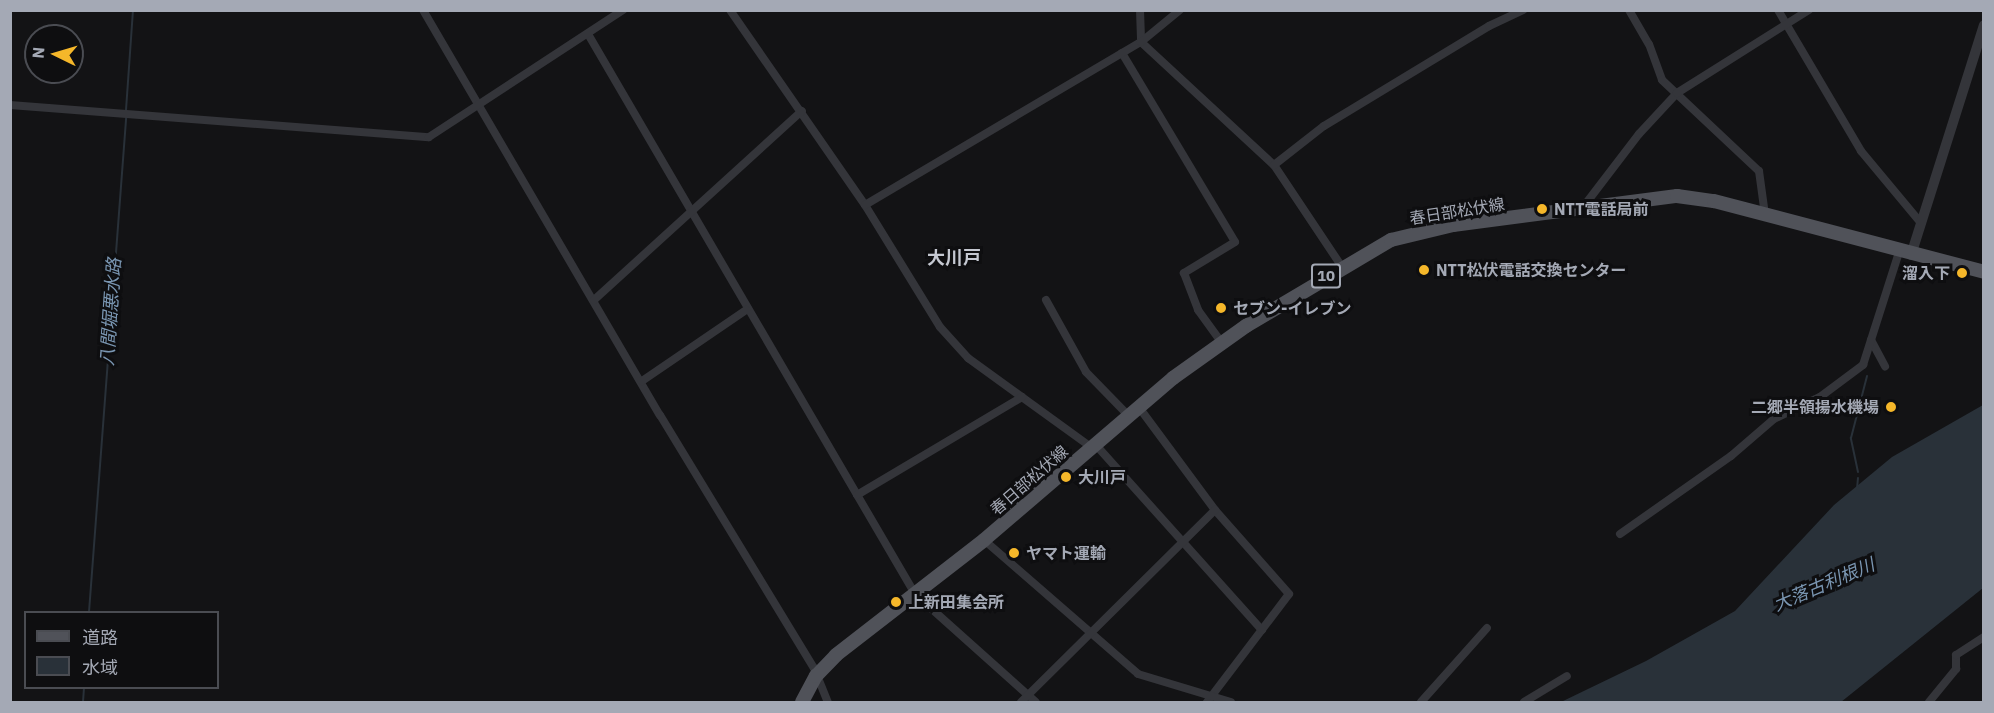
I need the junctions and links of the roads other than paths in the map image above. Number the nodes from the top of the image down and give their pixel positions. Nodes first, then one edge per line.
1 (423, 10) edge
2 (623, 10) edge
3 (730, 10) edge
4 (1140, 10) edge
5 (1180, 10) edge
6 (1524, 10) edge
7 (1629, 10) edge
8 (1778, 10) edge
9 (1809, 10) edge
10 (1786, 23) junction
11 (1983, 25) edge
12 (588, 34) junction
13 (1141, 42) junction
14 (1122, 53) junction
15 (1979, 54) edge
16 (1677, 93) junction
17 (478, 104) junction
18 (10, 105) edge
19 (802, 111) junction
20 (1274, 165) junction
21 (1587, 202) dead end
22 (865, 205) junction
23 (689, 212) junction
24 (1765, 215) junction
25 (1921, 223) junction
26 (1905, 254) junction
27 (1342, 267) junction
28 (1983, 272) edge
29 (594, 300) junction
30 (1046, 300) dead end
31 (746, 310) junction
32 (1871, 340) junction
33 (1221, 342) junction
34 (1885, 366) dead end
35 (642, 381) junction
36 (1022, 397) junction
37 (1133, 411) junction
38 (1093, 446) junction
39 (857, 495) junction
40 (1215, 510) junction
41 (1620, 534) dead end
42 (984, 540) junction
43 (1182, 542) junction
44 (915, 594) junction
45 (1487, 628) dead end
46 (1262, 630) junction
47 (1089, 633) junction
48 (1983, 637) edge
49 (816, 676) junction
50 (1567, 676) dead end
51 (1024, 699) edge
52 (1209, 699) edge
53 (802, 702) edge
54 (828, 702) edge
55 (1036, 702) edge
56 (1231, 702) edge
57 (1421, 702) edge
58 (1524, 702) edge
59 (1929, 702) edge

1 - 17 street
2 - 12 street
3 - 19 street
4 - 13 street
5 - 13 street
6 - 20 street
7 - 16 street
8 - 10 street
9 - 10 street
10 - 16 street
10 - 25 street
11 - 15 street
12 - 17 street
12 - 23 street
13 - 14 street
13 - 20 street
14 - 22 street
14 - 33 street
15 - 25 street
16 - 21 street
16 - 24 street
17 - 18 street
17 - 29 street
19 - 22 street
19 - 23 street
20 - 27 street
22 - 36 street
23 - 29 street
23 - 31 street
24 - 26 main road, 春日部松伏線 / 10
24 - 27 main road, 春日部松伏線 / 10
25 - 26 street
26 - 28 main road, 春日部松伏線 / 10
26 - 32 street
27 - 33 main road, 春日部松伏線 / 10
29 - 35 street
30 - 37 street
31 - 35 street
31 - 39 street
32 - 34 street
32 - 41 street
33 - 37 main road, 春日部松伏線 / 10
35 - 49 street
36 - 38 street
36 - 39 street
37 - 38 main road, 春日部松伏線 / 10
37 - 40 street
38 - 42 main road, 春日部松伏線 / 10
38 - 43 street
39 - 44 street
40 - 43 street
40 - 46 street
42 - 44 main road, 春日部松伏線 / 10
42 - 47 street
43 - 46 street
43 - 47 street
44 - 49 main road, 春日部松伏線 / 10
44 - 51 street
45 - 57 street
46 - 52 street
47 - 51 street
47 - 52 street
48 - 59 street
49 - 53 main road, 春日部松伏線 / 10
49 - 54 street
50 - 58 street
51 - 55 street
52 - 56 street

